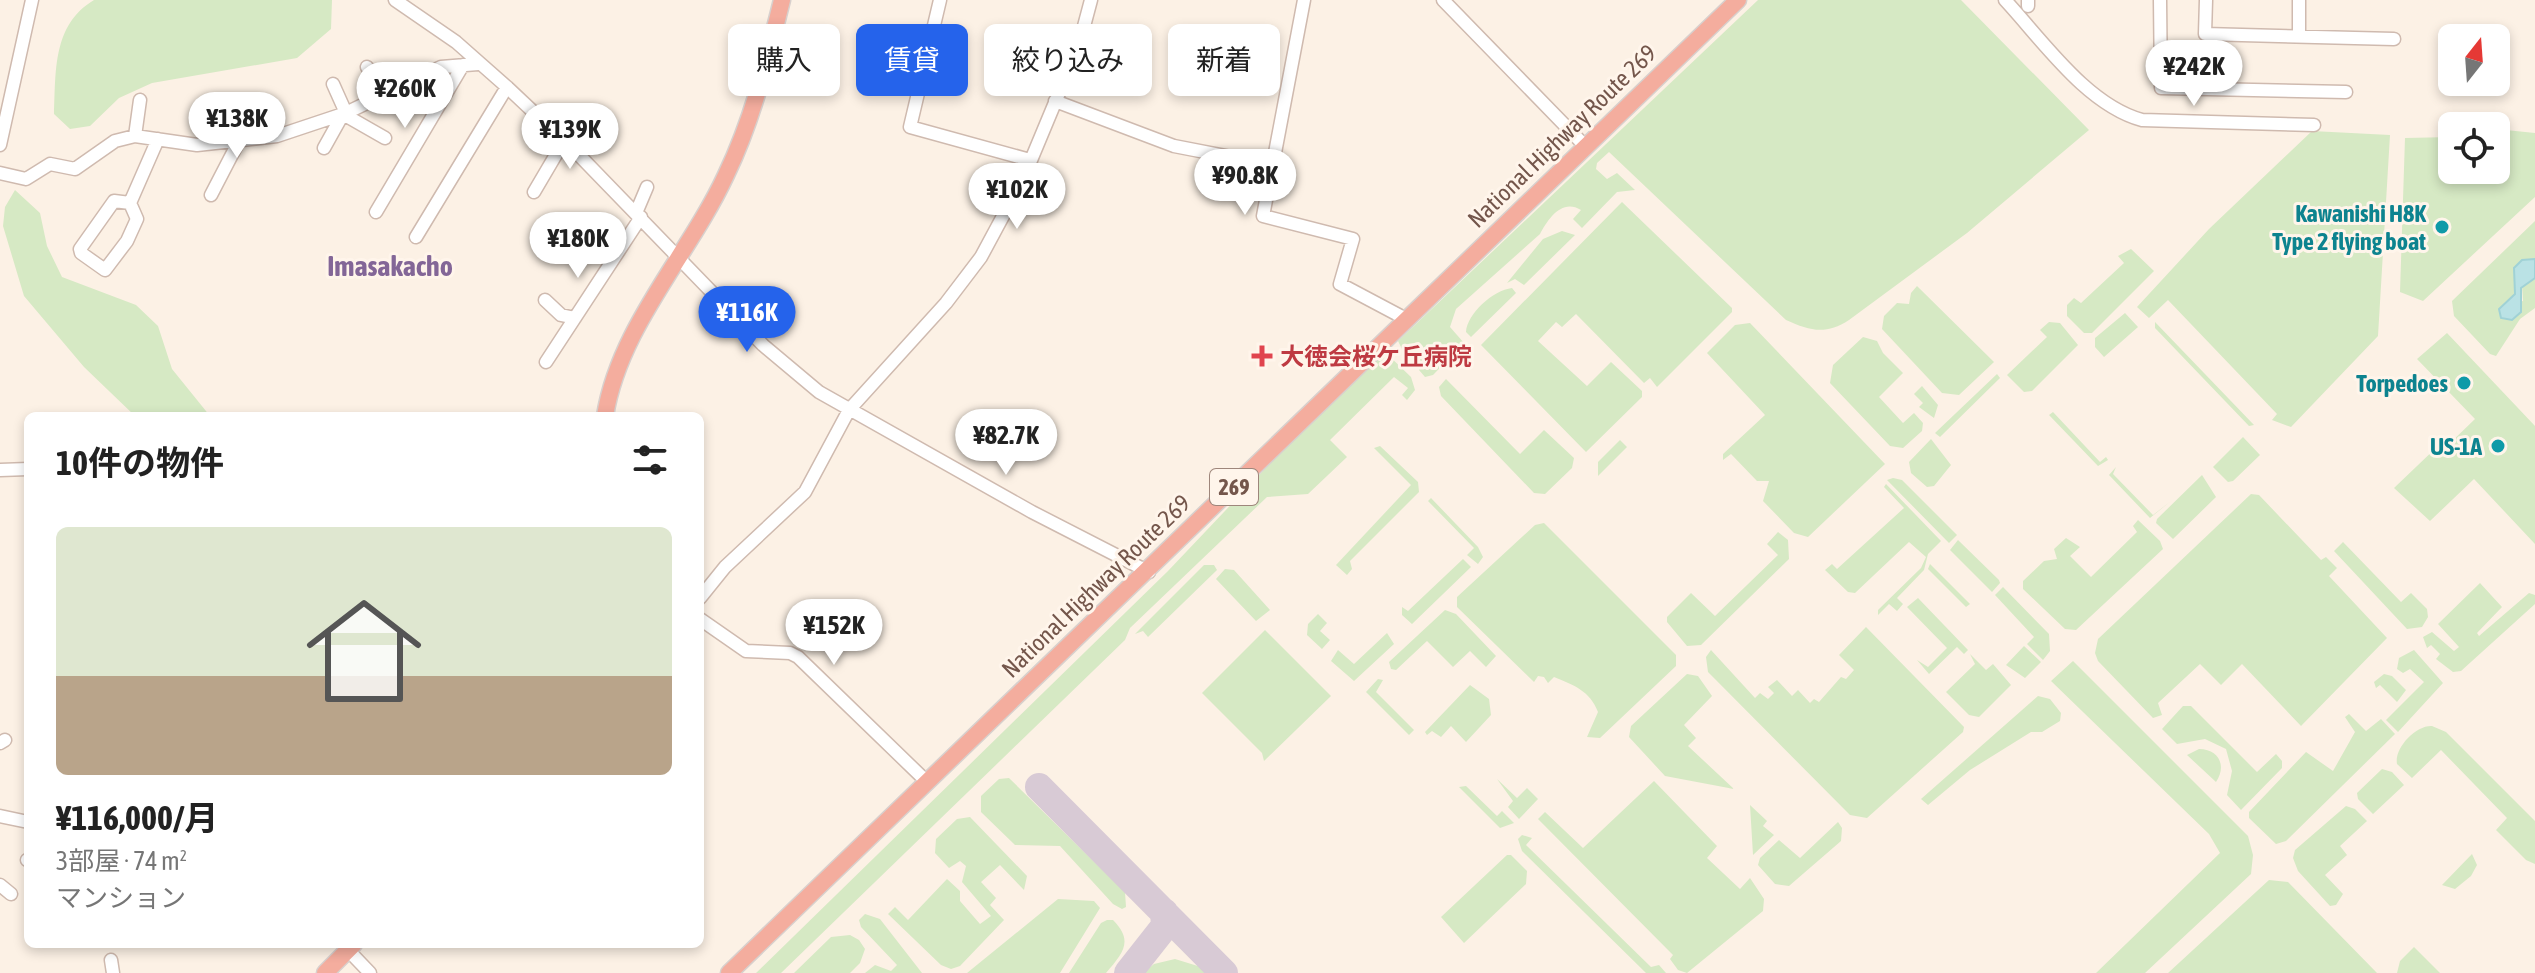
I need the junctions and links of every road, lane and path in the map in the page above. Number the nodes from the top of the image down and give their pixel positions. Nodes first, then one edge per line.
1 (32, 0) edge
2 (395, 0) edge
3 (782, 0) edge
4 (940, 0) edge
5 (1091, 0) edge
6 (1304, 0) edge
7 (1443, 0) edge
8 (1738, 0) edge
9 (2005, 0) edge
10 (2160, 0) edge
11 (2206, 0) edge
12 (2299, 0) edge
13 (2299, 35) junction
14 (2394, 39) dead end
15 (478, 64) junction
16 (463, 65) junction
17 (367, 67) dead end
18 (333, 84) dead end
19 (507, 87) junction
20 (2346, 92) dead end
21 (384, 95) junction
22 (140, 100) dead end
23 (1055, 101) junction
24 (344, 113) junction
25 (2314, 125) dead end
26 (135, 136) junction
27 (385, 138) dead end
28 (158, 139) junction
29 (239, 141) junction
30 (564, 141) junction
31 (0, 145) edge
32 (1586, 147) junction
33 (324, 148) dead end
34 (1030, 160) junction
35 (1272, 165) junction
36 (0, 173) edge
37 (647, 187) dead end
38 (534, 192) dead end
39 (211, 195) dead end
40 (130, 203) junction
41 (376, 212) dead end
42 (638, 215) junction
43 (416, 237) dead end
44 (680, 257) junction
45 (545, 300) dead end
46 (575, 318) junction
47 (1406, 319) junction
48 (546, 362) dead end
49 (849, 410) junction
50 (607, 412) edge
51 (24, 469) edge
52 (0, 470) edge
53 (1149, 572) junction
54 (704, 593) edge
55 (704, 622) edge
56 (925, 780) junction
57 (0, 816) edge
58 (24, 821) edge
59 (0, 885) edge
60 (11, 894) dead end
61 (350, 948) edge
62 (352, 948) edge
63 (325, 973) edge
64 (370, 973) edge
65 (729, 973) edge

1 - 31 street
2 - 15 street
3 - 44 highway
4 - 34 street
5 - 23 street
6 - 35 street
7 - 32 street
8 - 32 highway, National Highway Route 269 / 269
9 - 25 street
10 - 20 street
11 - 13 street
12 - 13 street
13 - 14 street
15 - 16 street
15 - 19 street
16 - 21 street
16 - 41 street
17 - 21 street
18 - 24 street
19 - 30 street
19 - 43 street
21 - 24 street
22 - 26 street
23 - 34 street
23 - 35 street
24 - 27 street
24 - 29 street
24 - 33 street
26 - 28 street
26 - 36 street
28 - 29 street
28 - 40 street
29 - 39 street
30 - 38 street
30 - 42 street
32 - 47 highway, National Highway Route 269 / 269
34 - 49 street
35 - 47 street
37 - 42 street
40 - 40 street
42 - 44 street
42 - 46 street
44 - 49 street
44 - 50 highway
45 - 46 street
46 - 48 street
47 - 53 highway, National Highway Route 269 / 269
49 - 53 street
49 - 54 street
51 - 52 street
53 - 56 highway, National Highway Route 269 / 269
55 - 56 street
56 - 65 highway, National Highway Route 269 / 269
57 - 58 street
59 - 60 street
61 - 63 highway
62 - 64 street

